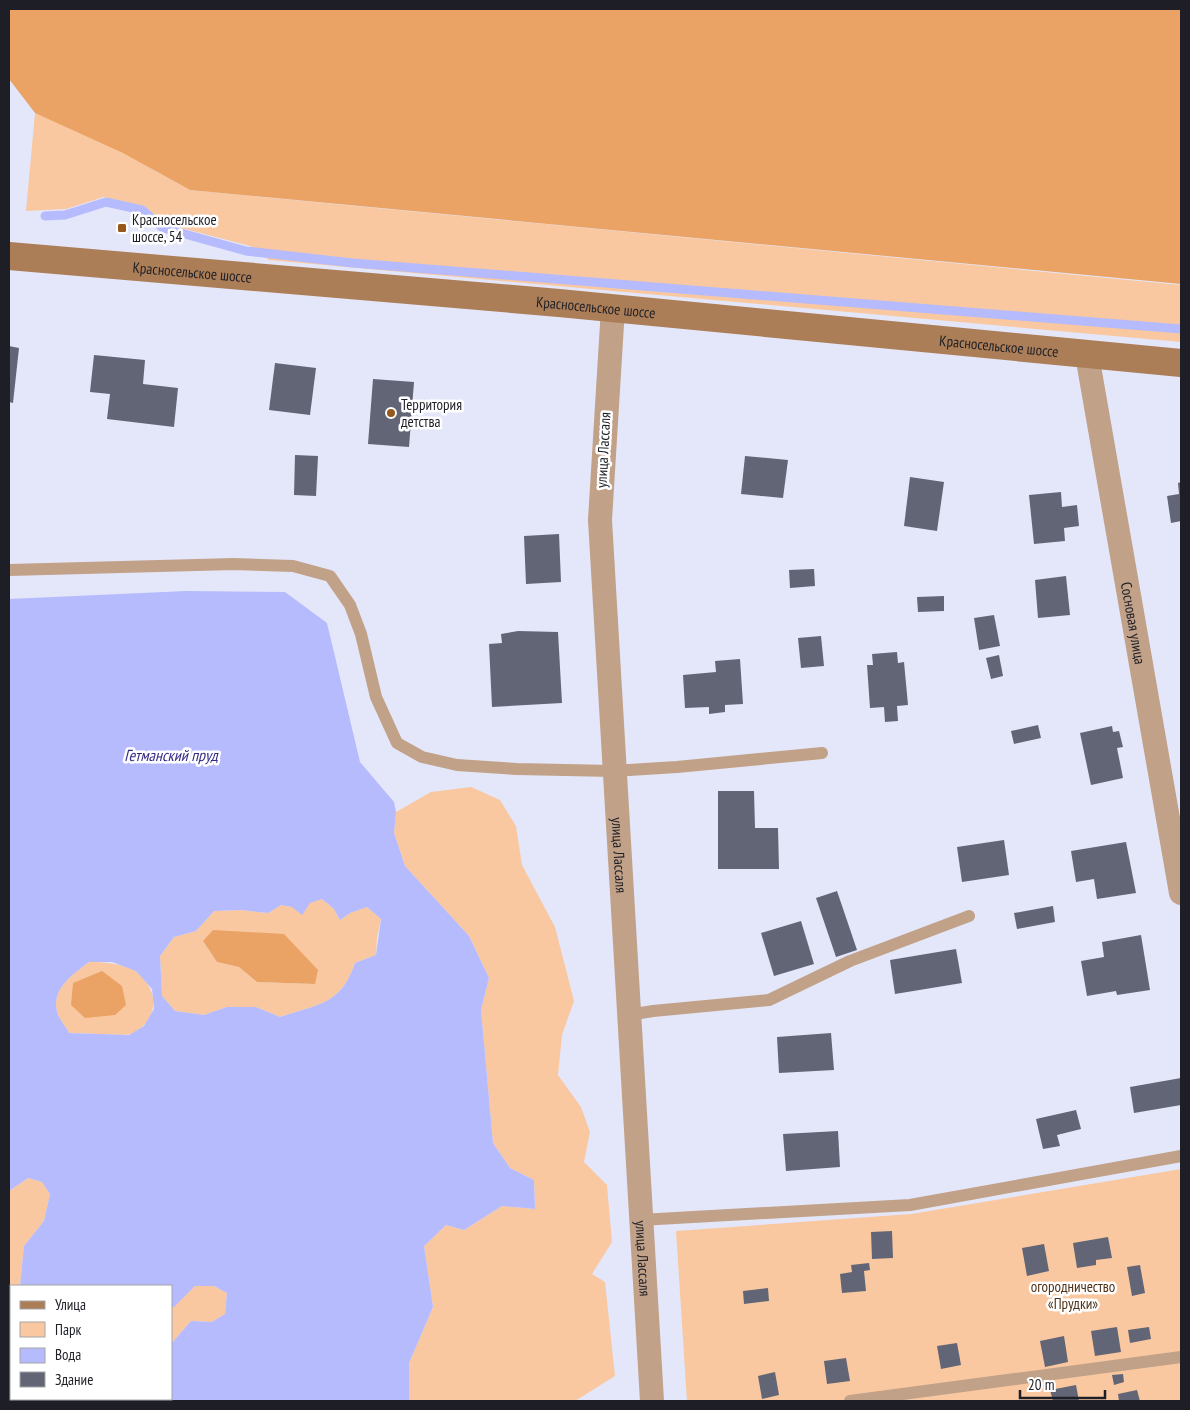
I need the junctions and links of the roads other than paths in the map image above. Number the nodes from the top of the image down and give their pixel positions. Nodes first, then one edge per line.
1 (9, 256) edge
2 (612, 308) junction
3 (1087, 355) junction
4 (1181, 363) edge
5 (9, 570) edge
6 (822, 753) dead end
7 (614, 771) junction
8 (1181, 893) edge
9 (969, 916) dead end
10 (628, 1015) junction
11 (1181, 1156) edge
12 (640, 1220) junction
13 (1181, 1357) edge
14 (652, 1401) edge
15 (850, 1401) edge

1 - 2 main road, Красносельское шоссе
2 - 3 main road, Красносельское шоссе
2 - 7 street, улица Лассаля
3 - 4 main road, Красносельское шоссе
3 - 8 street, Сосновая улица
5 - 7 lane
6 - 7 lane
7 - 10 street, улица Лассаля
9 - 10 lane
10 - 12 street, улица Лассаля
11 - 12 lane
12 - 14 street, улица Лассаля
13 - 15 lane

